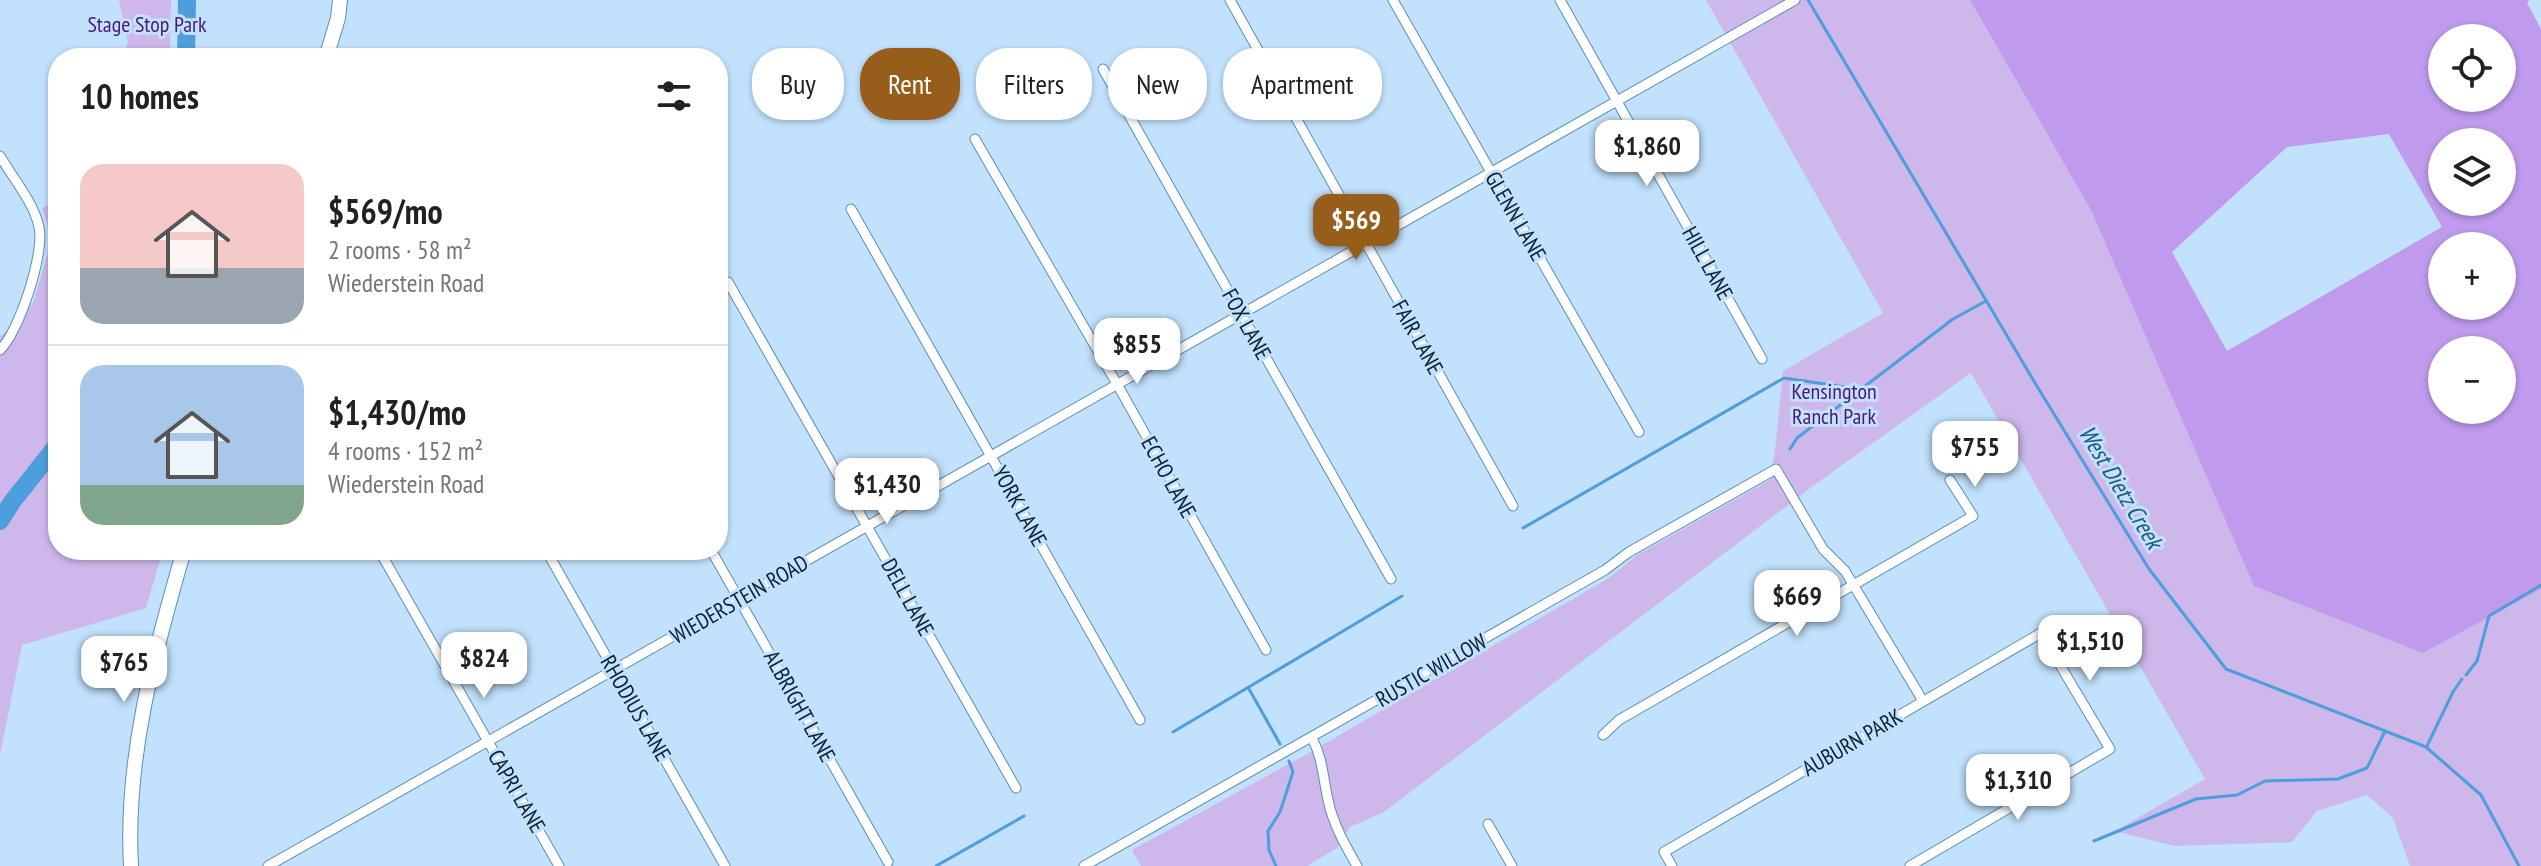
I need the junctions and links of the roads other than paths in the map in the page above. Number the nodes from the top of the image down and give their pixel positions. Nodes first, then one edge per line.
1 (340, 0) edge
2 (1230, 0) edge
3 (1393, 0) edge
4 (1560, 0) edge
5 (1795, 0) edge
6 (329, 48) edge
7 (1103, 69) dead end
8 (1617, 101) junction
9 (975, 139) dead end
10 (0, 156) edge
11 (1491, 172) junction
12 (851, 209) dead end
13 (1365, 243) junction
14 (728, 282) dead end
15 (1241, 314) junction
16 (0, 350) edge
17 (1762, 359) dead end
18 (1117, 384) junction
19 (1639, 432) dead end
20 (991, 456) junction
21 (1950, 480) dead end
22 (1513, 506) dead end
23 (868, 525) junction
24 (181, 560) edge
25 (385, 560) edge
26 (552, 560) edge
27 (717, 560) edge
28 (1391, 579) dead end
29 (1854, 586) junction
30 (739, 599) junction
31 (1266, 650) dead end
32 (614, 669) junction
33 (1923, 701) junction
34 (1140, 720) dead end
35 (1603, 735) dead end
36 (1312, 738) junction
37 (488, 741) junction
38 (1016, 788) dead end
39 (1488, 824) dead end
40 (888, 862) dead end
41 (131, 866) edge
42 (268, 866) edge
43 (559, 866) edge
44 (725, 866) edge
45 (1084, 866) edge
46 (1357, 866) edge
47 (1512, 866) edge
48 (1672, 866) edge
49 (1910, 866) edge

1 - 6 main road
2 - 13 street, FAIR LANE
3 - 11 street, GLENN LANE
4 - 8 street, HILL LANE
5 - 8 street, WIEDERSTEIN ROAD
7 - 15 street, FOX LANE
8 - 11 street, WIEDERSTEIN ROAD
8 - 17 street, HILL LANE
9 - 18 street, ECHO LANE
10 - 16 street
11 - 13 street, WIEDERSTEIN ROAD
11 - 19 street, GLENN LANE
12 - 20 street, YORK LANE
13 - 15 street, WIEDERSTEIN ROAD
13 - 22 street, FAIR LANE
14 - 23 street, DELL LANE
15 - 18 street, WIEDERSTEIN ROAD
15 - 28 street, FOX LANE
18 - 20 street, WIEDERSTEIN ROAD
18 - 31 street, ECHO LANE
20 - 23 street, WIEDERSTEIN ROAD
20 - 34 street, YORK LANE
21 - 29 street
23 - 30 street, WIEDERSTEIN ROAD
23 - 38 street, DELL LANE
24 - 41 main road
25 - 37 street, CAPRI LANE
26 - 32 street, RHODIUS LANE
27 - 30 street, ALBRIGHT LANE
29 - 33 street
29 - 35 street
29 - 36 street, RUSTIC WILLOW
30 - 32 street, WIEDERSTEIN ROAD
30 - 40 street, ALBRIGHT LANE
32 - 37 street, WIEDERSTEIN ROAD
32 - 44 street, RHODIUS LANE
33 - 48 street, AUBURN PARK
33 - 49 street, AUBURN PARK
36 - 45 street, RUSTIC WILLOW
36 - 46 street
37 - 42 street, WIEDERSTEIN ROAD
37 - 43 street, CAPRI LANE
39 - 47 street

